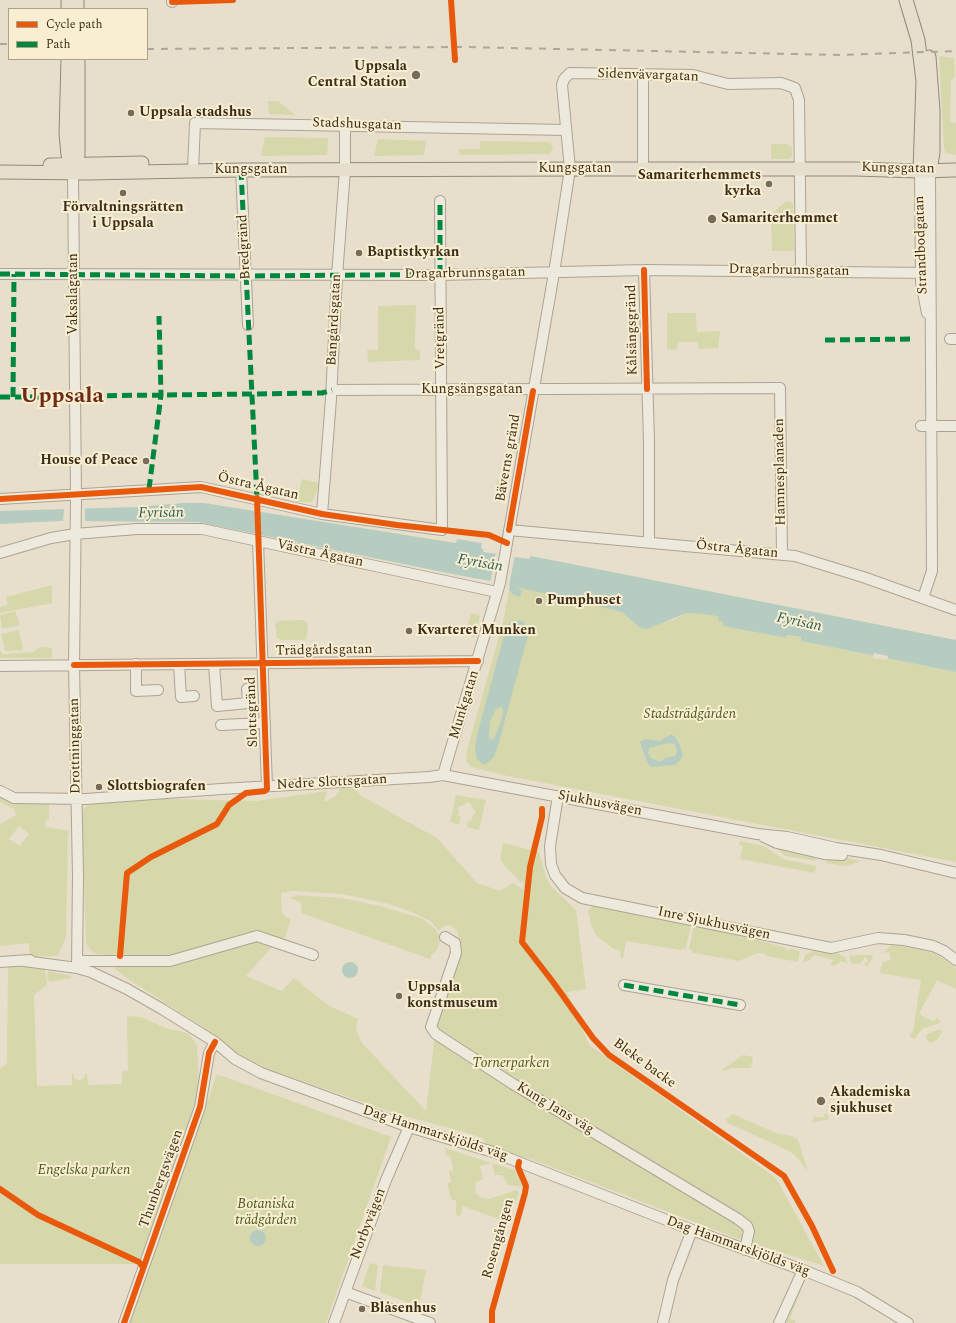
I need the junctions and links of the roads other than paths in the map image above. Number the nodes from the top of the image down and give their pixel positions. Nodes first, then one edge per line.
1 (906, 0) edge
2 (916, 5) edge
3 (68, 60) edge
4 (78, 60) edge
5 (570, 73) joint
6 (643, 74) junction
7 (345, 125) junction
8 (566, 130) junction
9 (78, 134) junction
10 (162, 163) junction
11 (73, 168) junction
12 (570, 169) junction
13 (644, 169) junction
14 (800, 169) junction
15 (0, 170) edge
16 (193, 170) junction
17 (241, 170) junction
18 (345, 170) junction
19 (956, 170) edge
20 (925, 171) junction
21 (440, 201) dead end
22 (644, 270) junction
23 (801, 271) junction
24 (554, 273) junction
25 (926, 273) junction
26 (0, 274) edge
27 (74, 274) junction
28 (440, 275) junction
29 (247, 276) junction
30 (337, 276) junction
31 (248, 325) dead end
32 (780, 388) joint
33 (647, 389) junction
34 (332, 390) junction
35 (533, 391) junction
36 (442, 393) junction
37 (926, 426) junction
38 (956, 426) edge
39 (76, 494) junction
40 (0, 499) edge
41 (322, 514) junction
42 (75, 529) junction
43 (442, 530) joint
44 (509, 530) junction
45 (258, 541) junction
46 (649, 542) junction
47 (507, 546) joint
48 (0, 553) edge
49 (782, 555) junction
50 (498, 588) junction
51 (923, 598) junction
52 (956, 610) edge
53 (478, 662) junction
54 (136, 664) junction
55 (179, 664) junction
56 (214, 664) junction
57 (262, 664) junction
58 (74, 665) junction
59 (0, 666) edge
60 (246, 689) dead end
61 (158, 690) dead end
62 (194, 696) dead end
63 (265, 723) junction
64 (221, 725) dead end
65 (444, 775) junction
66 (267, 786) junction
67 (0, 791) edge
68 (558, 796) junction
69 (77, 798) junction
70 (956, 873) edge
71 (445, 937) dead end
72 (313, 955) dead end
73 (956, 960) edge
74 (0, 962) edge
75 (77, 965) junction
76 (104, 966) junction
77 (624, 985) dead end
78 (127, 989) junction
79 (740, 1005) dead end
80 (215, 1042) junction
81 (409, 1127) junction
82 (692, 1230) junction
83 (745, 1250) junction
84 (803, 1270) junction
85 (345, 1292) junction
86 (901, 1321) edge
87 (124, 1323) edge
88 (334, 1323) edge
89 (430, 1323) edge
90 (663, 1323) edge
91 (779, 1323) edge

1 - 20 main road, Strandbodgatan
2 - 20 main road, Strandbodgatan
3 - 11 main road, Vaksalagatan
4 - 9 main road, Vaksalagatan
5 - 6 street, Sidenvävargatan
5 - 8 street, Bäverns gränd
6 - 13 street
6 - 14 street, Sidenvävargatan
7 - 8 street, Stadshusgatan
7 - 16 street, Stadshusgatan
7 - 18 street, Bangårdsgatan
8 - 12 street, Bäverns gränd
9 - 10 main road
9 - 11 main road, Vaksalagatan
10 - 11 main road, Kungsgatan
10 - 16 main road, Kungsgatan
11 - 15 main road, Kungsgatan
11 - 16 main road, Kungsgatan
11 - 27 street, Vaksalagatan
12 - 13 main road, Kungsgatan
12 - 18 main road, Kungsgatan
12 - 24 street, Bäverns gränd
13 - 14 main road, Kungsgatan
14 - 20 main road, Kungsgatan
14 - 23 street
16 - 17 main road, Kungsgatan
17 - 18 main road, Kungsgatan
17 - 29 street, Bredgränd
18 - 30 street, Bangårdsgatan
19 - 20 main road, Kungsgatan
20 - 25 street, Strandbodgatan
21 - 28 street, Vretgränd
22 - 23 street, Dragarbrunnsgatan
22 - 24 street, Dragarbrunnsgatan
22 - 33 street, Kålsängsgränd
23 - 25 street, Dragarbrunnsgatan
24 - 28 street, Dragarbrunnsgatan
24 - 35 street, Bäverns gränd
25 - 37 street, Strandbodgatan
26 - 27 street, Dragarbrunnsgatan
27 - 29 street, Dragarbrunnsgatan
27 - 39 street, Vaksalagatan
28 - 30 street, Dragarbrunnsgatan
28 - 36 street, Vretgränd
29 - 30 street, Dragarbrunnsgatan
29 - 31 street, Bredgränd
30 - 34 street, Bangårdsgatan
32 - 33 street, Kungsängsgatan
32 - 49 street, Hamnesplanaden
33 - 35 street, Kungsängsgatan
33 - 46 street, Kålsängsgränd
34 - 36 street, Kungsängsgatan
34 - 41 street, Bangårdsgatan
35 - 36 street, Kungsängsgatan
35 - 44 street, Bäverns gränd
36 - 43 street, Vretgränd
37 - 38 street
37 - 51 street, Strandbodgatan
39 - 40 street, Östra Ågatan
39 - 41 street, Östra Ågatan
39 - 42 street, Drottninggatan
41 - 43 street, Östra Ågatan
42 - 45 street, Västra Ågatan
42 - 48 street, Västra Ågatan
42 - 58 street, Drottninggatan
44 - 46 street, Östra Ågatan
44 - 47 street, Bäverns gränd
45 - 50 street, Västra Ågatan
45 - 57 street, Slottsgränd
46 - 49 street, Östra Ågatan
47 - 50 street, Munkgatan
49 - 51 street, Östra Ågatan
50 - 53 street, Munkgatan
51 - 52 street, Östra Ågatan
53 - 57 street, Trädgårdsgatan
53 - 65 street, Munkgatan
54 - 55 street, Trädgårdsgatan
54 - 58 street, Trädgårdsgatan
54 - 61 street
55 - 56 street, Trädgårdsgatan
55 - 62 street
56 - 57 street, Trädgårdsgatan
56 - 60 street
57 - 63 street, Slottsgränd
58 - 59 street, Trädgårdsgatan
58 - 69 street, Drottninggatan
63 - 64 street
63 - 66 street, Slottsgränd
65 - 66 street, Nedre Slottsgatan
65 - 68 street, Sjukhusvägen
66 - 69 street, Nedre Slottsgatan
67 - 69 street, Nedre Slottsgatan
68 - 70 street, Sjukhusvägen
68 - 73 street, Inre Sjukhusvägen
69 - 75 street, Drottninggatan
71 - 83 street, Kung Jans väg
72 - 76 street
74 - 75 street
75 - 76 street
75 - 78 street, Dag Hammarskjölds väg
76 - 78 street, Dag Hammarskjölds väg
77 - 79 street
78 - 80 street, Dag Hammarskjölds väg
80 - 81 street, Dag Hammarskjölds väg
80 - 87 street, Thunbergsvägen
81 - 82 street, Dag Hammarskjölds väg
81 - 85 street, Norbyvägen
82 - 83 street, Dag Hammarskjölds väg
82 - 90 street
83 - 84 street, Dag Hammarskjölds väg
84 - 86 street, Dag Hammarskjölds väg
84 - 91 street
85 - 88 street, Norbyvägen
85 - 89 street

